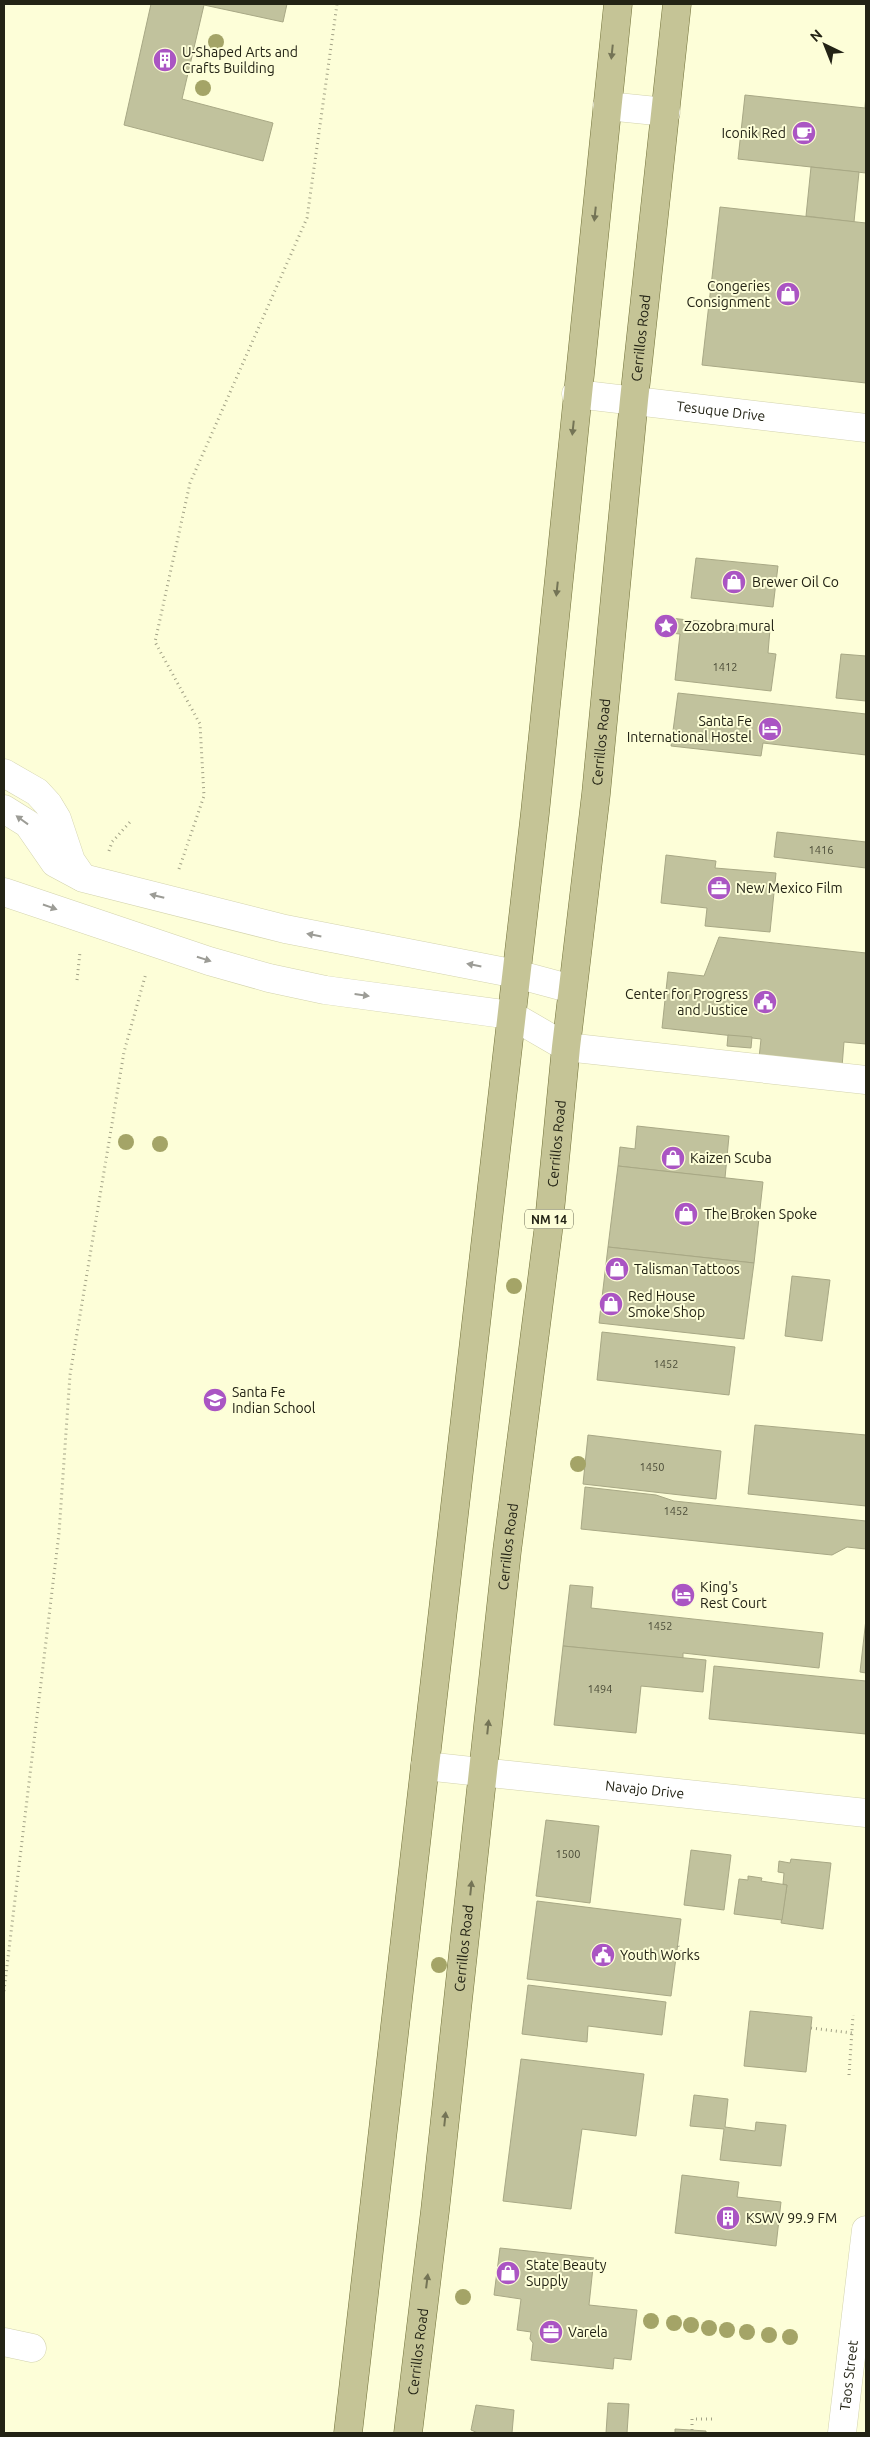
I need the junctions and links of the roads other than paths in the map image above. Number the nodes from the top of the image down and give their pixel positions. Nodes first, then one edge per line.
1 (618, 4) edge
2 (677, 4) edge
3 (607, 106) junction
4 (666, 112) junction
5 (576, 394) junction
6 (634, 400) junction
7 (866, 428) edge
8 (4, 774) edge
9 (4, 809) edge
10 (83, 878) junction
11 (4, 892) edge
12 (516, 974) junction
13 (572, 989) junction
14 (511, 1015) junction
15 (566, 1047) junction
16 (866, 1080) edge
17 (425, 1766) junction
18 (484, 1771) junction
19 (866, 1813) edge
20 (866, 2230) edge
21 (862, 2296) edge
22 (4, 2342) edge
23 (32, 2348) dead end
24 (348, 2433) edge
25 (408, 2433) edge
26 (842, 2433) edge

1 -> 3 main road
2 - 4 main road, Cerrillos Road / NM 14
3 - 4 street
3 -> 5 main road
4 - 6 main road, Cerrillos Road / NM 14
5 - 6 street, Tesuque Drive
5 -> 12 main road
6 - 7 street, Tesuque Drive
6 - 13 main road, Cerrillos Road / NM 14
8 - 10 street
10 -> 9 street
12 -> 10 street
11 -> 14 street
12 - 13 street
12 - 14 main road
13 - 15 main road, Cerrillos Road / NM 14
14 - 15 street
14 - 17 main road
15 - 16 street
18 -> 15 main road, Cerrillos Road / NM 14
17 - 18 street, Navajo Drive
17 - 24 main road
18 - 19 street, Navajo Drive
25 -> 18 main road, Cerrillos Road / NM 14
20 - 21 street, Taos Street
21 - 26 street, Taos Street
22 - 23 street

